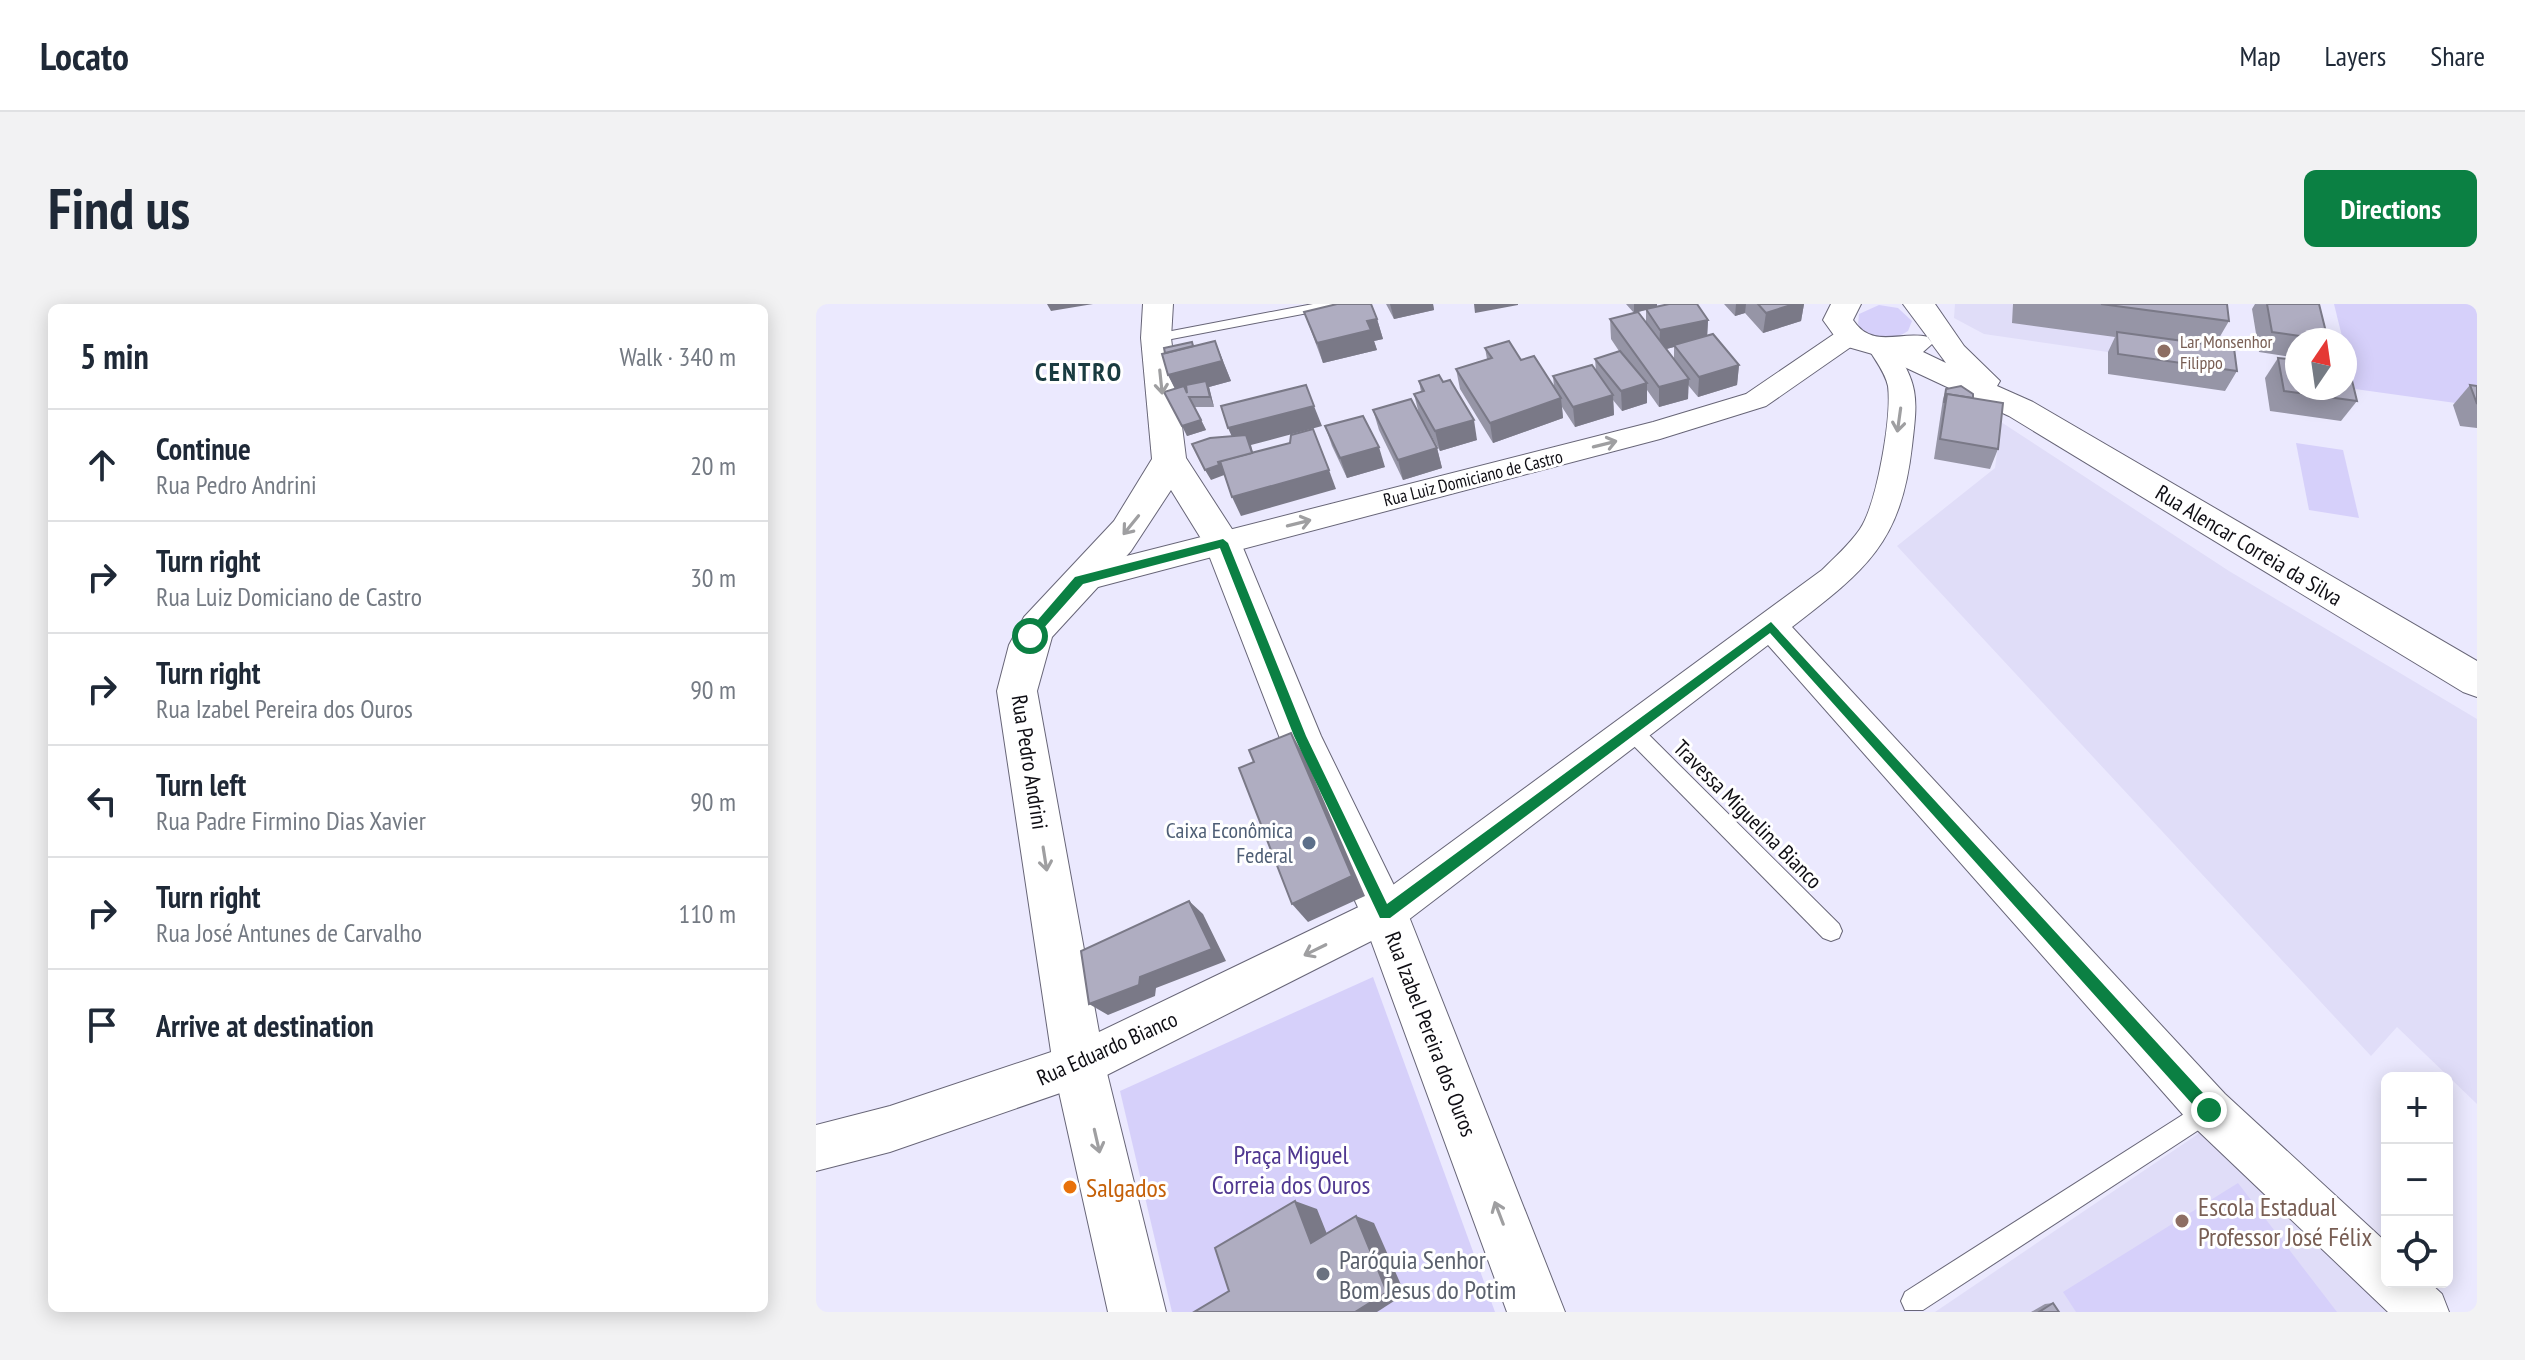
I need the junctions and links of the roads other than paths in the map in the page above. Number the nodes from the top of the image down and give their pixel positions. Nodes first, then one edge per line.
1 (1158, 304) edge
2 (1334, 304) edge
3 (1925, 310) edge
4 (1840, 316) edge
5 (1156, 338) junction
6 (1886, 349) junction
7 (2021, 409) junction
8 (1169, 459) junction
9 (1223, 543) junction
10 (1079, 580) junction
11 (1771, 626) junction
12 (2477, 681) edge
13 (1632, 731) junction
14 (1385, 914) junction
15 (1831, 931) dead end
16 (1079, 1065) junction
17 (2209, 1110) junction
18 (816, 1148) edge
19 (2381, 1271) edge
20 (2398, 1288) edge
21 (1914, 1301) dead end
22 (1137, 1312) edge
23 (1536, 1312) edge
24 (2424, 1312) edge

1 - 5 street
2 - 5 lane
3 - 6 street
3 - 7 street, Rua Alencar Correia da Silva
4 - 6 street, Rua Alencar Correia da Silva
9 -> 4 street, Rua Luiz Domiciano de Castro
5 -> 8 street
6 - 7 street, Rua Alencar Correia da Silva
6 -> 11 street, Rua Eduardo Bianco
7 - 12 street, Rua Alencar Correia da Silva
8 - 9 street, Rua Izabel Pereira dos Ouros
8 -> 10 street, Rua Pedro Andrini
9 - 10 street, Rua Luiz Domiciano de Castro
9 - 14 street, Rua Izabel Pereira dos Ouros
10 -> 16 street, Rua Pedro Andrini
11 - 13 street, Rua Eduardo Bianco
11 - 17 street
13 - 14 street, Rua Eduardo Bianco
13 - 15 lane, Travessa Miguelina Bianco
14 -> 16 street, Rua Eduardo Bianco
23 -> 14 street, Rua Izabel Pereira dos Ouros
16 - 18 street, Rua Eduardo Bianco
16 -> 22 street
17 - 19 street
17 - 21 lane
20 - 24 street

